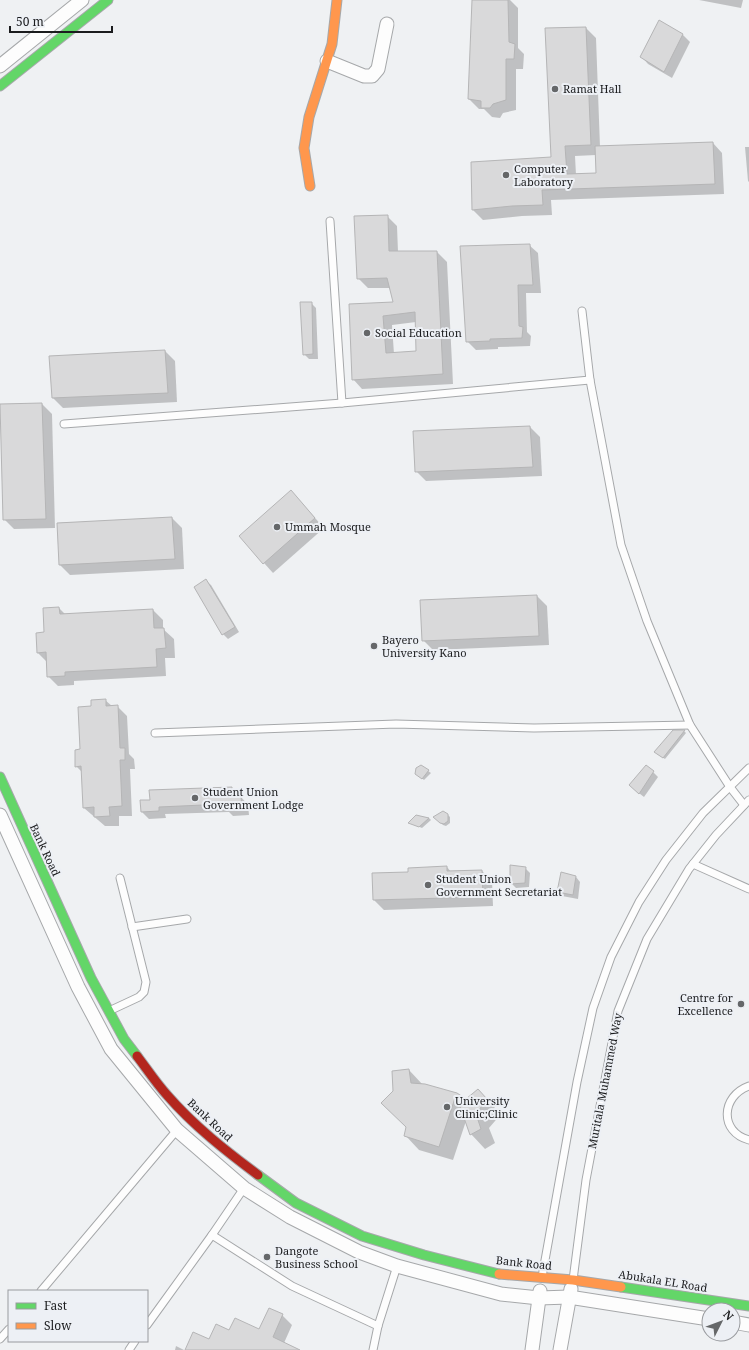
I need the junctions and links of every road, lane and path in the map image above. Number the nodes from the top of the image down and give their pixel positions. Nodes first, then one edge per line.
1 (82, 0) edge
2 (108, 0) edge
3 (337, 0) edge
4 (387, 24) dead end
5 (327, 61) junction
6 (0, 66) edge
7 (0, 86) edge
8 (310, 186) dead end
9 (330, 221) dead end
10 (582, 311) dead end
11 (590, 380) junction
12 (342, 403) junction
13 (64, 424) dead end
14 (690, 725) junction
15 (155, 733) dead end
16 (749, 768) edge
17 (0, 777) edge
18 (730, 787) junction
19 (746, 802) edge
20 (0, 815) edge
21 (692, 864) junction
22 (120, 878) dead end
23 (749, 889) edge
24 (187, 919) dead end
25 (132, 927) junction
26 (109, 1011) junction
27 (749, 1086) edge
28 (177, 1130) junction
29 (749, 1140) edge
30 (244, 1188) junction
31 (212, 1235) junction
32 (397, 1266) junction
33 (542, 1277) junction
34 (572, 1280) junction
35 (42, 1290) edge
36 (569, 1297) junction
37 (539, 1298) junction
38 (749, 1306) edge
39 (701, 1318) edge
40 (148, 1323) edge
41 (378, 1326) junction
42 (8, 1330) edge
43 (0, 1339) edge
44 (373, 1350) edge
45 (532, 1350) edge
46 (560, 1350) edge

1 - 6 street
2 - 7 street
3 - 5 street
4 - 5 street
5 - 8 street
9 - 12 lane
10 - 11 lane
11 - 12 lane
11 - 14 lane
12 - 13 lane
14 - 15 lane
14 - 18 lane
16 - 18 lane
17 - 26 street, Bank Road
18 - 19 lane
18 - 33 lane
19 - 21 lane, Muritala Muhammed Way
20 - 28 street
21 - 23 lane
21 - 34 lane, Muritala Muhammed Way
22 - 25 lane
24 - 25 lane
25 - 26 lane
26 - 33 street, Bank Road
27 - 29 lane
28 - 30 street
28 - 35 lane
30 - 31 lane
30 - 32 street
31 - 40 lane
31 - 41 lane
32 - 37 street
32 - 41 lane
33 - 34 street, Bank Road
33 - 37 street
34 - 36 street, Muritala Muhammed Way
34 - 38 street, Abukala EL Road
36 - 37 street
36 - 39 street
36 - 46 street, Muritala Muhammed Way
37 - 45 street
41 - 44 lane
42 - 43 lane

